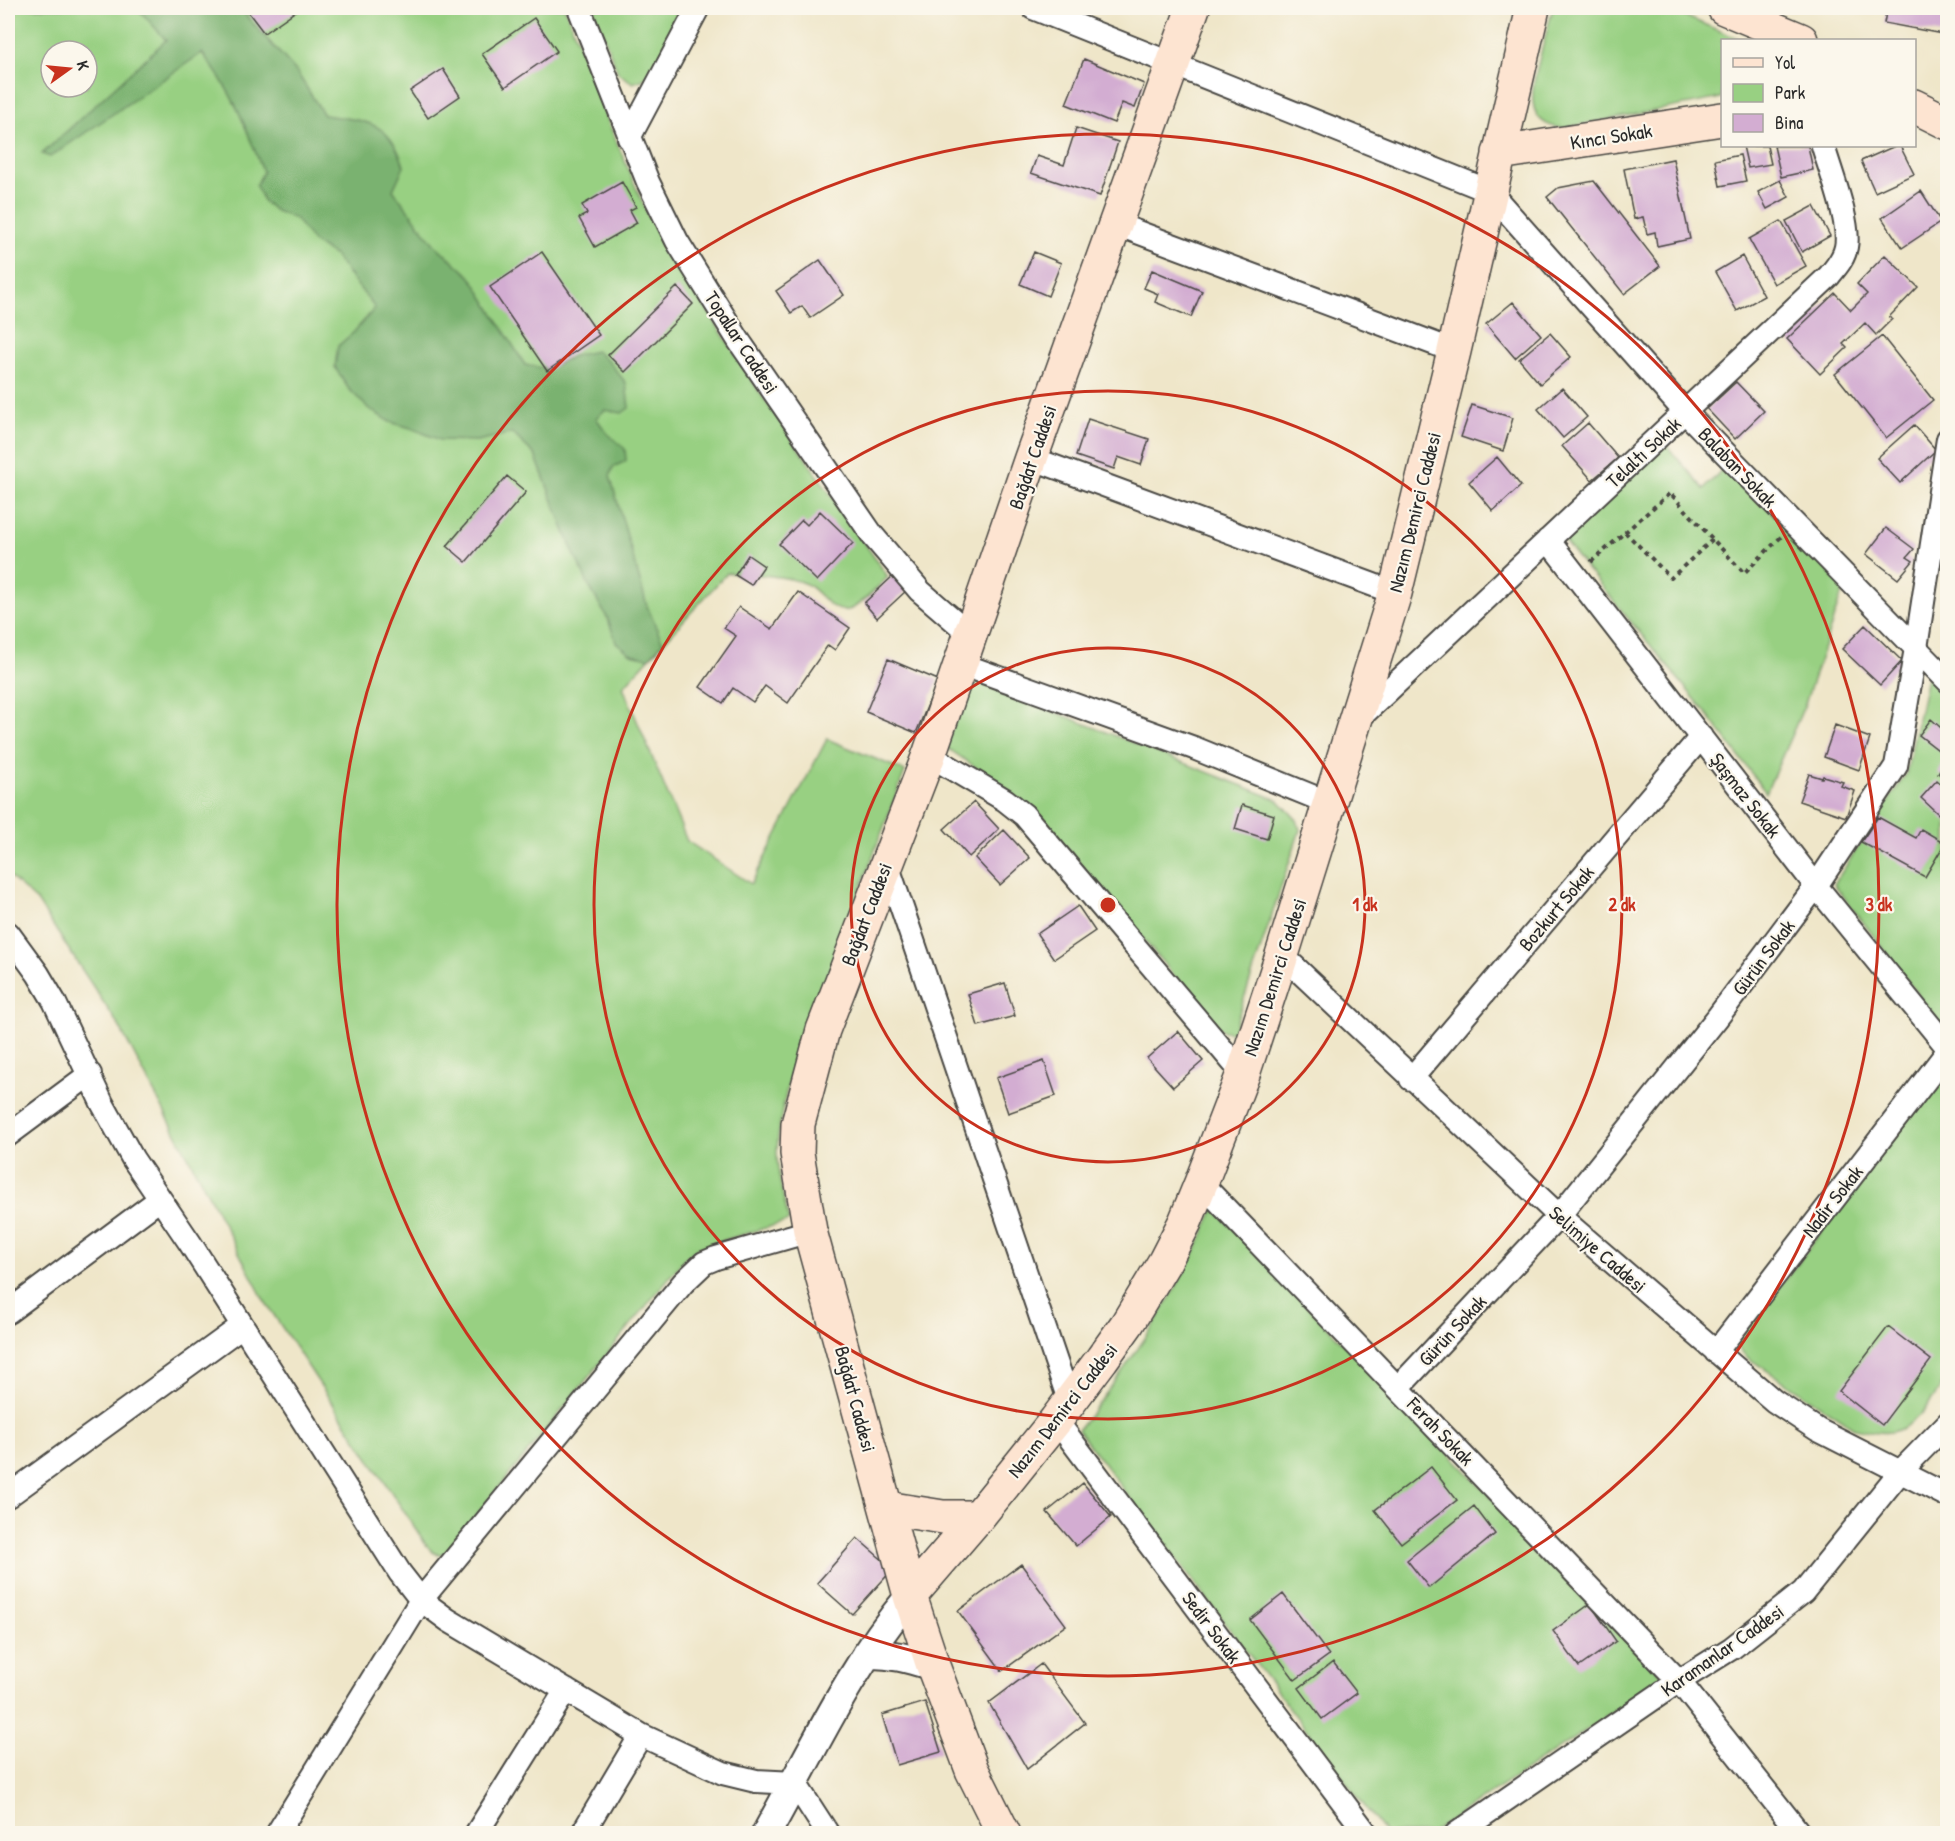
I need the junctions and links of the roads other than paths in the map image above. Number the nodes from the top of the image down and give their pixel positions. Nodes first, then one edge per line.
1 (579, 8) edge
2 (698, 8) edge
3 (1033, 8) edge
4 (1193, 8) edge
5 (1533, 8) edge
6 (1724, 8) edge
7 (1784, 26) edge
8 (1172, 64) junction
9 (1916, 89) edge
10 (1947, 96) edge
11 (1916, 107) edge
12 (1721, 119) edge
13 (1947, 123) edge
14 (629, 138) junction
15 (1823, 147) edge
16 (1499, 153) junction
17 (1489, 191) junction
18 (1116, 224) junction
19 (1454, 351) junction
20 (1685, 412) junction
21 (1947, 439) edge
22 (1031, 458) junction
23 (1548, 540) junction
24 (1395, 593) junction
25 (1916, 648) junction
26 (966, 650) junction
27 (1947, 681) edge
28 (1355, 722) junction
29 (1701, 737) junction
30 (928, 755) junction
31 (1329, 803) junction
32 (886, 861) junction
33 (1816, 886) junction
34 (11, 945) edge
35 (1282, 955) junction
36 (1947, 1049) edge
37 (90, 1074) junction
38 (1243, 1074) junction
39 (1412, 1079) junction
40 (8, 1136) edge
41 (1201, 1183) junction
42 (160, 1199) junction
43 (1558, 1215) junction
44 (810, 1231) junction
45 (8, 1312) edge
46 (242, 1326) junction
47 (1716, 1352) junction
48 (1399, 1387) junction
49 (1063, 1411) junction
50 (1947, 1423) edge
51 (1900, 1472) junction
52 (8, 1496) edge
53 (1947, 1496) edge
54 (886, 1508) junction
55 (978, 1517) junction
56 (910, 1596) junction
57 (422, 1600) junction
58 (867, 1654) junction
59 (933, 1666) junction
60 (1679, 1681) junction
61 (566, 1690) junction
62 (641, 1735) junction
63 (795, 1783) junction
64 (277, 1833) edge
65 (476, 1833) edge
66 (582, 1833) edge
67 (766, 1833) edge
68 (828, 1833) edge
69 (1004, 1833) edge
70 (1367, 1833) edge
71 (1456, 1833) edge
72 (1800, 1833) edge

1 - 14 street, Topallar Caddesi
2 - 14 street
3 - 8 street
4 - 8 main road, Bağdat Caddesi
5 - 16 main road, Nazım Demirci Caddesi
6 - 7 main road
8 - 17 street
8 - 18 main road, Bağdat Caddesi
9 - 10 main road
11 - 13 main road
12 - 16 main road, Kıncı Sokak
14 - 26 street, Topallar Caddesi
15 - 20 street, Telaltı Sokak
16 - 17 main road, Nazım Demirci Caddesi
17 - 19 main road, Nazım Demirci Caddesi
17 - 20 street, Balaban Sokak
18 - 19 street
18 - 22 main road, Bağdat Caddesi
19 - 24 main road, Nazım Demirci Caddesi
20 - 23 street, Telaltı Sokak
20 - 25 street, Balaban Sokak
21 - 25 street, Gürün Sokak
22 - 24 street
22 - 26 main road, Bağdat Caddesi
23 - 28 street, Telaltı Sokak
23 - 29 street, Şaşmaz Sokak
24 - 28 main road, Nazım Demirci Caddesi
25 - 27 street, Balaban Sokak
25 - 33 street, Gürün Sokak
26 - 30 main road, Bağdat Caddesi
26 - 31 street
28 - 31 main road, Nazım Demirci Caddesi
29 - 33 street, Şaşmaz Sokak
29 - 39 street, Bozkurt Sokak
30 - 32 main road, Bağdat Caddesi
30 - 38 street
31 - 35 main road, Nazım Demirci Caddesi
32 - 44 main road, Bağdat Caddesi
32 - 49 street, Sedir Sokak
33 - 36 street, Şaşmaz Sokak
33 - 43 street, Gürün Sokak
34 - 37 street
35 - 38 main road, Nazım Demirci Caddesi
35 - 39 street, Selimiye Caddesi
36 - 47 street, Nadir Sokak
37 - 40 street
37 - 42 street
38 - 41 main road, Nazım Demirci Caddesi
39 - 43 street, Selimiye Caddesi
41 - 48 street, Ferah Sokak
41 - 49 main road, Nazım Demirci Caddesi
42 - 45 street
42 - 46 street
43 - 47 street, Selimiye Caddesi
43 - 48 street, Gürün Sokak
44 - 54 main road, Bağdat Caddesi
44 - 57 street
46 - 52 street
46 - 57 street
47 - 51 street, Selimiye Caddesi
48 - 60 street, Ferah Sokak
49 - 55 main road, Nazım Demirci Caddesi
49 - 70 street, Sedir Sokak
50 - 51 street, Karamanlar Caddesi
51 - 53 street, Selimiye Caddesi
51 - 60 street, Karamanlar Caddesi
54 - 55 main road
54 - 56 main road, Bağdat Caddesi
55 - 56 main road, Nazım Demirci Caddesi
56 - 58 street, Nazım Demirci Caddesi
56 - 59 main road, Bağdat Caddesi
57 - 61 street
57 - 64 street
58 - 59 street
58 - 63 street, Nazım Demirci Caddesi
59 - 69 main road, Bağdat Caddesi
60 - 71 street, Karamanlar Caddesi
60 - 72 street, Ferah Sokak
61 - 62 street
61 - 65 street
62 - 63 street
62 - 66 street
63 - 67 street, Nazım Demirci Caddesi
63 - 68 street

